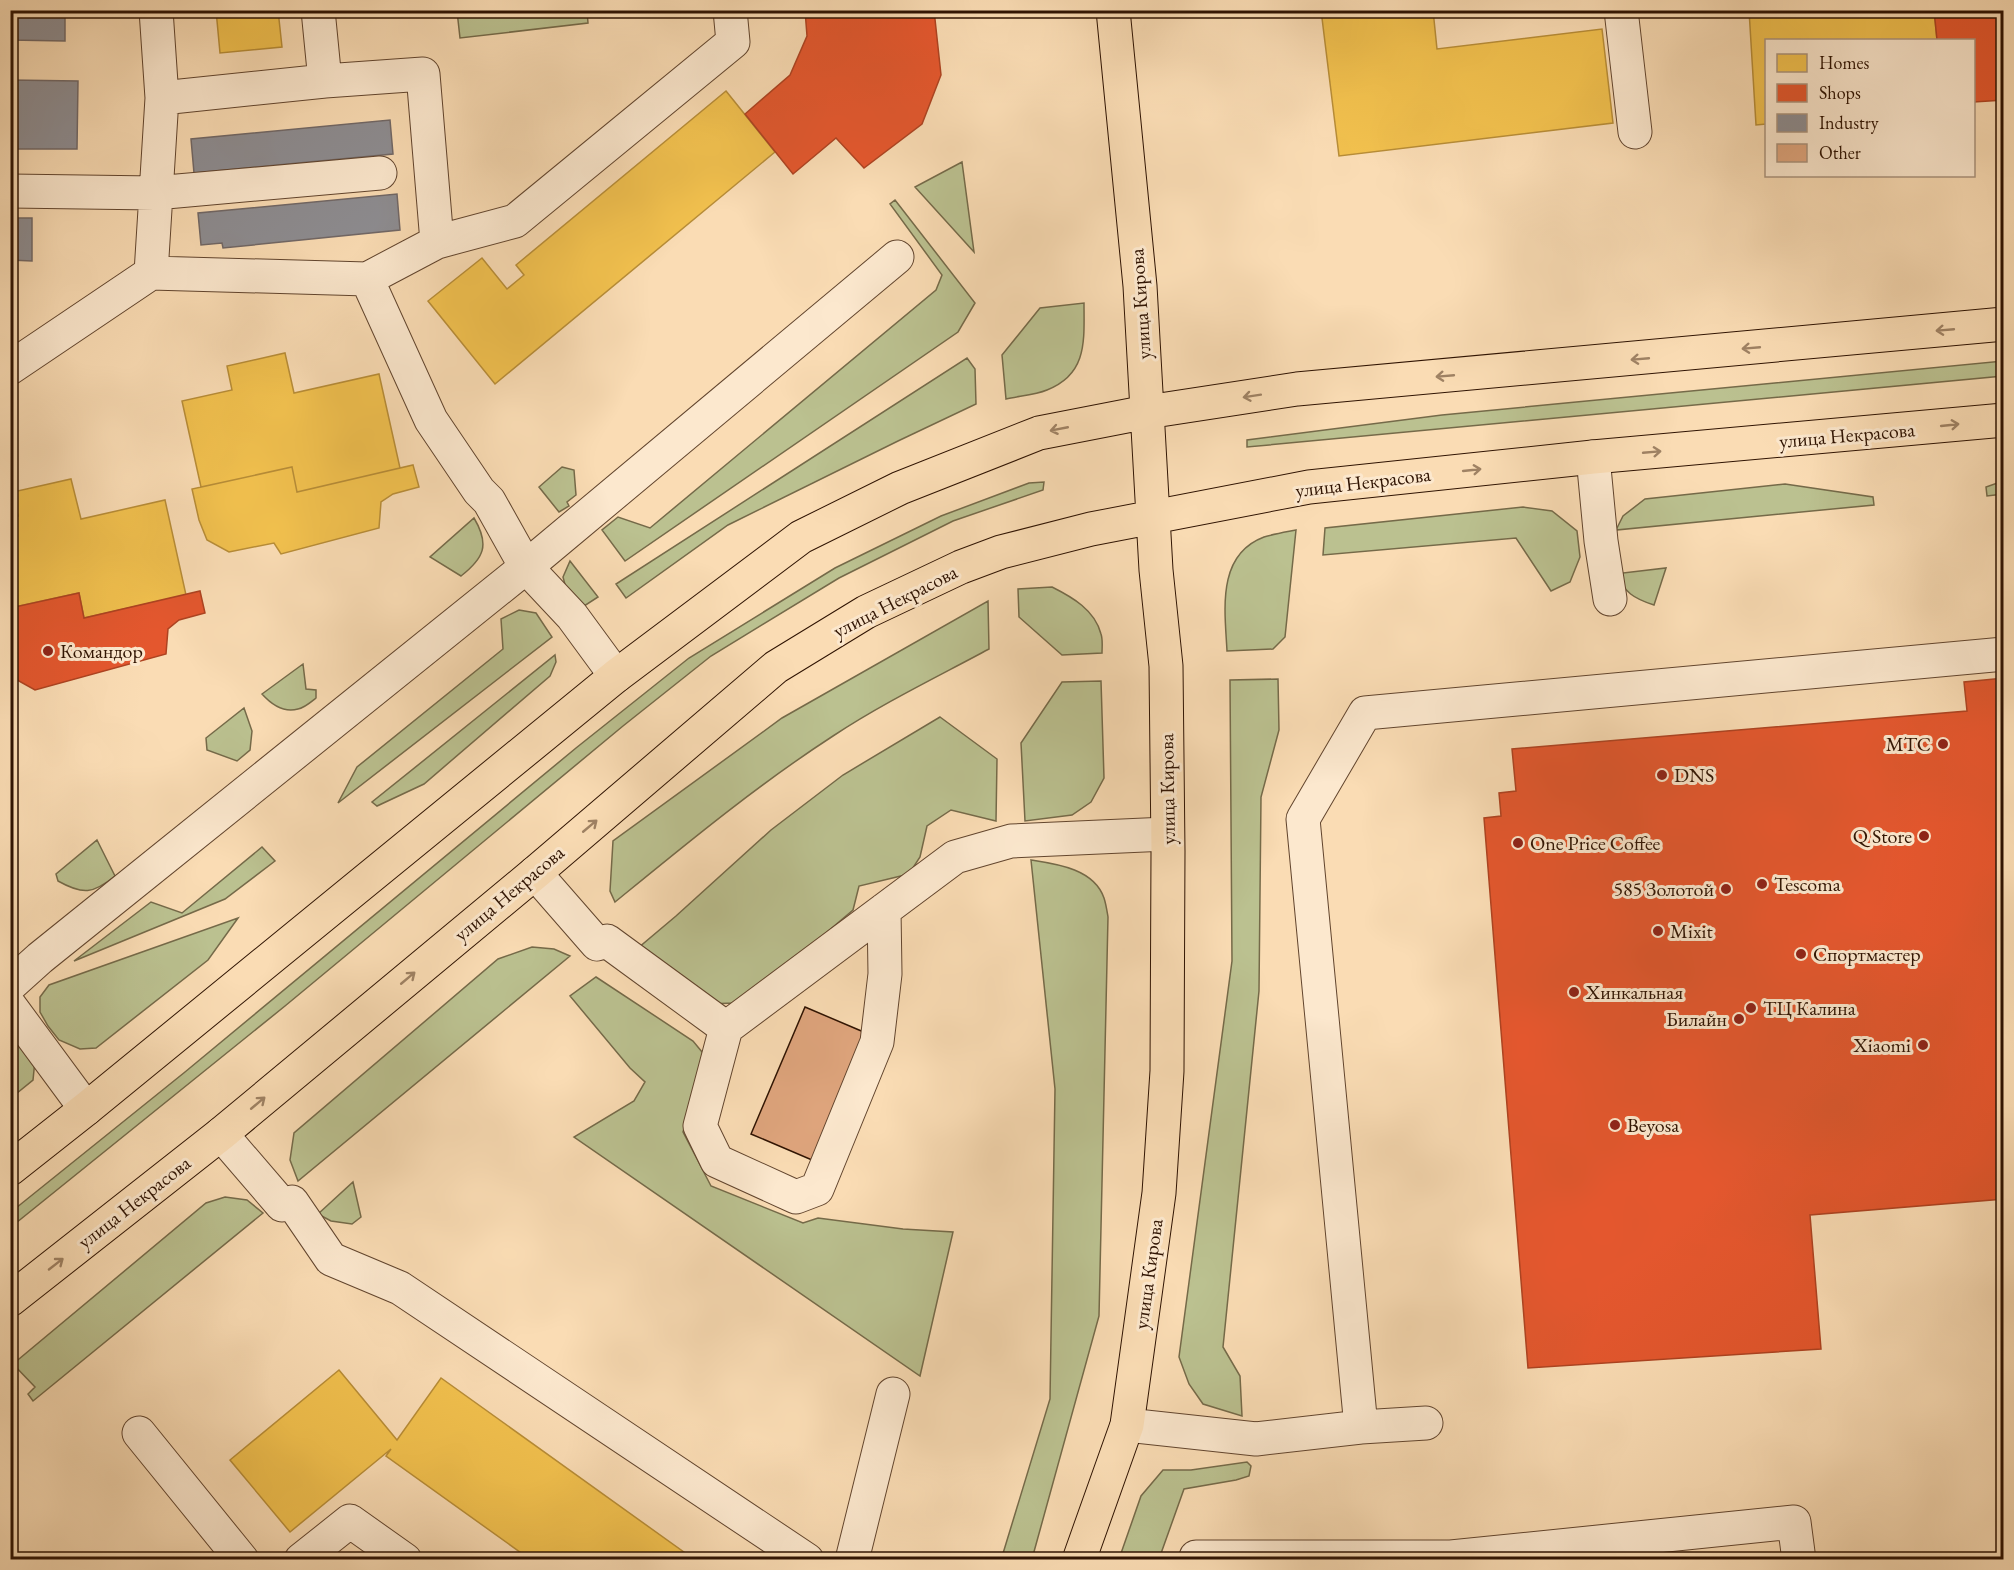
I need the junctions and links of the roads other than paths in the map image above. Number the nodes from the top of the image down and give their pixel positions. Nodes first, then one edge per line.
1 (156, 10) edge
2 (318, 10) edge
3 (730, 10) edge
4 (1113, 10) edge
5 (1621, 10) edge
6 (325, 81) junction
7 (162, 98) junction
8 (1635, 132) dead end
9 (380, 173) dead end
10 (10, 191) edge
11 (155, 193) junction
12 (437, 242) junction
13 (897, 257) dead end
14 (151, 273) junction
15 (367, 279) junction
16 (2004, 324) edge
17 (10, 368) edge
18 (1147, 412) junction
19 (2004, 420) edge
20 (1593, 457) junction
21 (1153, 518) junction
22 (526, 567) junction
23 (1610, 599) dead end
24 (2004, 654) edge
25 (616, 676) junction
26 (1167, 834) junction
27 (535, 873) junction
28 (884, 910) junction
29 (10, 985) edge
30 (10, 1006) edge
31 (726, 1028) junction
32 (86, 1110) junction
33 (221, 1134) junction
34 (10, 1169) edge
35 (10, 1300) edge
36 (893, 1394) dead end
37 (1426, 1423) dead end
38 (1127, 1425) junction
39 (1361, 1427) junction
40 (139, 1433) dead end
41 (1452, 1558) edge
42 (242, 1560) edge
43 (301, 1560) edge
44 (405, 1560) edge
45 (807, 1560) edge
46 (852, 1560) edge
47 (1079, 1560) edge
48 (1195, 1560) edge
49 (1799, 1560) edge

1 - 7 lane
2 - 6 lane
3 - 12 lane
4 - 18 main road, улица Кирова
5 - 8 lane
6 - 7 lane
6 - 12 lane
7 - 11 lane
9 - 11 lane
10 - 11 lane
11 - 14 lane
12 - 15 lane
13 - 22 lane
14 - 15 lane
14 - 17 lane
15 - 22 lane
16 -> 18 main road
18 - 21 main road, улица Кирова
18 -> 25 main road
20 -> 19 main road, улица Некрасова
21 -> 20 main road, улица Некрасова
20 - 23 lane
21 - 26 main road, улица Кирова
27 -> 21 main road, улица Некрасова
22 - 25 lane
22 - 29 lane
24 - 39 lane
25 - 32 main road
26 - 28 lane
26 - 38 main road, улица Кирова
27 - 31 lane
33 -> 27 main road, улица Некрасова
28 - 31 lane
28 - 31 lane
30 - 32 lane
32 - 34 main road
35 -> 33 main road, улица Некрасова
33 - 45 lane
36 - 46 lane
37 - 39 lane
38 - 39 lane
38 - 47 main road, улица Кирова
40 - 42 lane
41 - 48 lane
41 - 49 lane
43 - 44 lane

